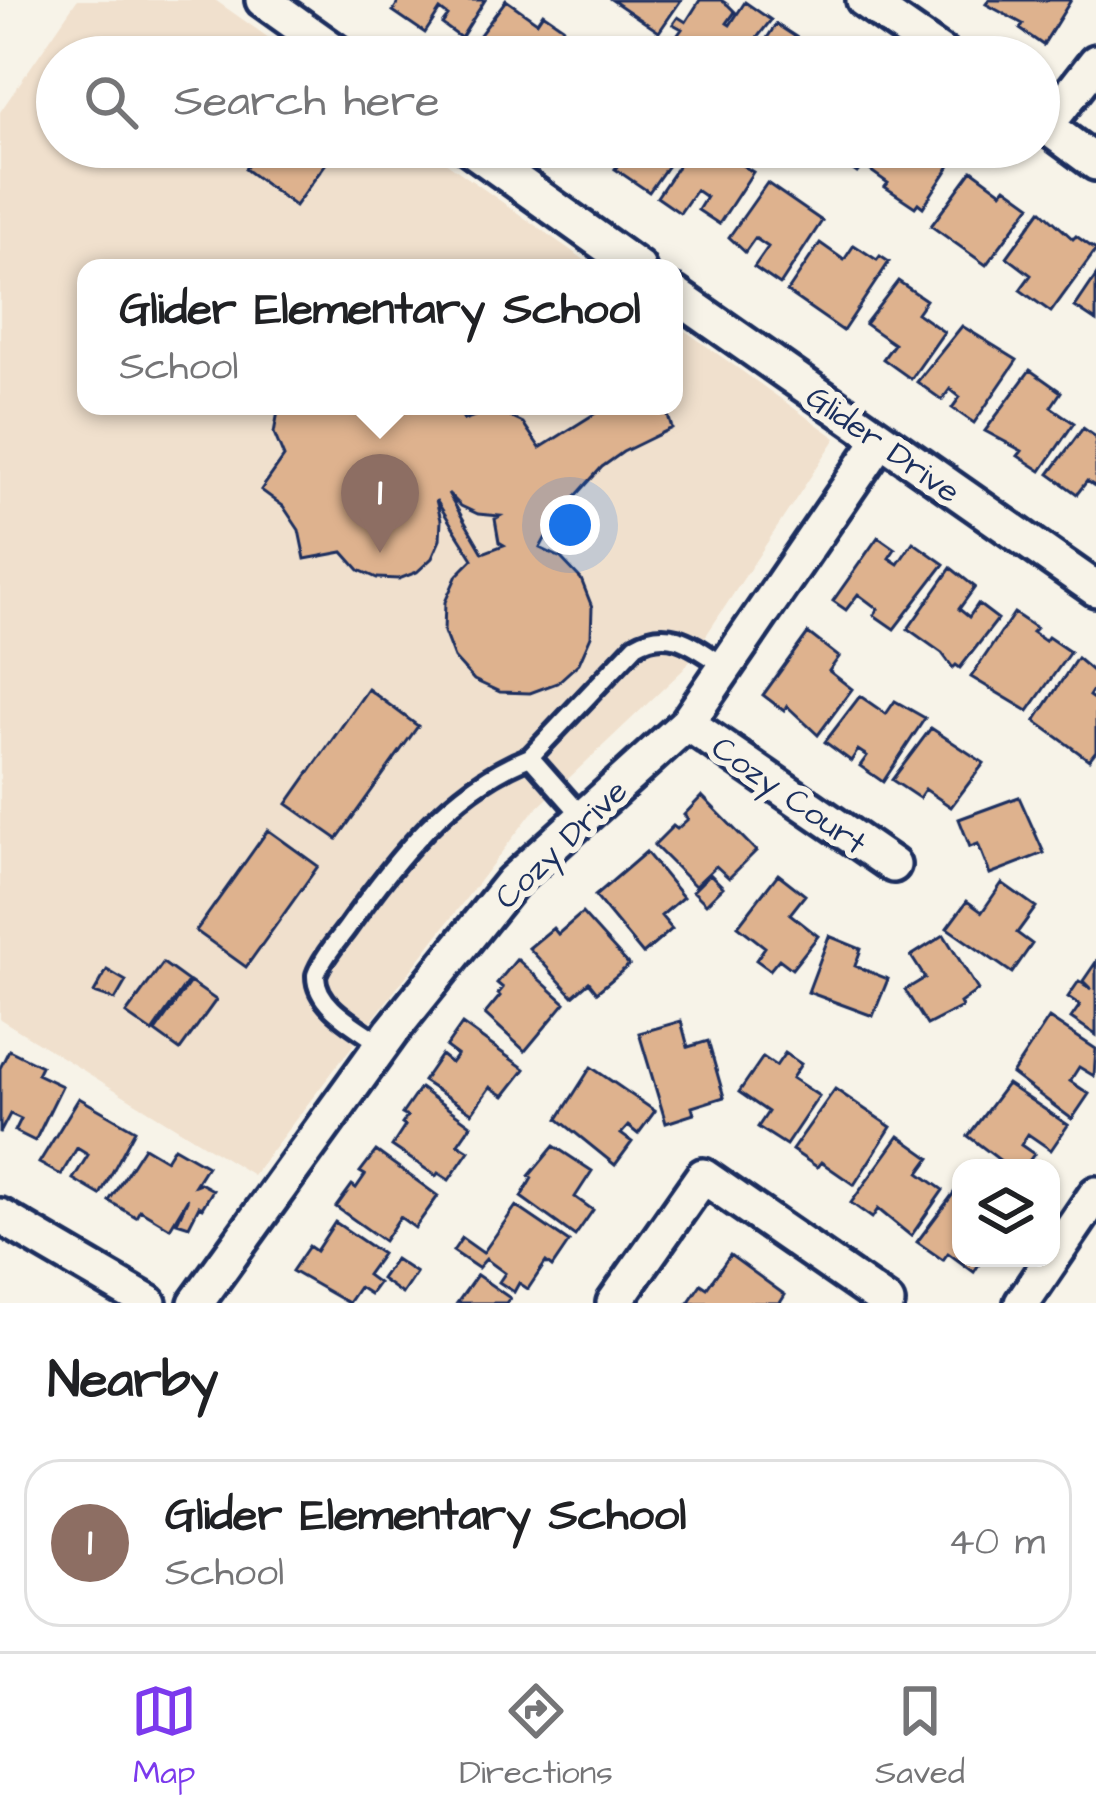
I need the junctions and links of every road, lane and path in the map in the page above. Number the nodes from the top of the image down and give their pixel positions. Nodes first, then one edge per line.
1 (263, 0) edge
2 (864, 0) edge
3 (314, 36) edge
4 (916, 36) edge
5 (1096, 62) edge
6 (1060, 103) edge
7 (1060, 137) edge
8 (1096, 163) edge
9 (498, 168) edge
10 (625, 259) edge
11 (683, 300) edge
12 (880, 442) junction
13 (1096, 589) edge
14 (726, 668) junction
15 (687, 723) junction
16 (530, 757) junction
17 (583, 818) junction
18 (893, 865) dead end
19 (382, 1045) junction
20 (1096, 1194) edge
21 (0, 1216) edge
22 (149, 1303) edge
23 (196, 1303) edge
24 (614, 1303) edge
25 (886, 1303) edge
26 (1022, 1303) edge

1 - 3 street
2 - 4 street
5 - 6 street
7 - 8 street
9 - 10 street
11 - 12 street, Glider Drive
12 - 13 street, Glider Drive
12 - 14 street, Cozy Drive
14 - 15 street, Cozy Drive
14 - 16 lane
15 - 17 street, Cozy Drive
15 - 18 street, Cozy Court
16 - 17 lane
16 - 19 lane
17 - 19 street, Cozy Drive
19 - 23 street, Cozy Drive
20 - 26 street
21 - 22 street
24 - 25 street

